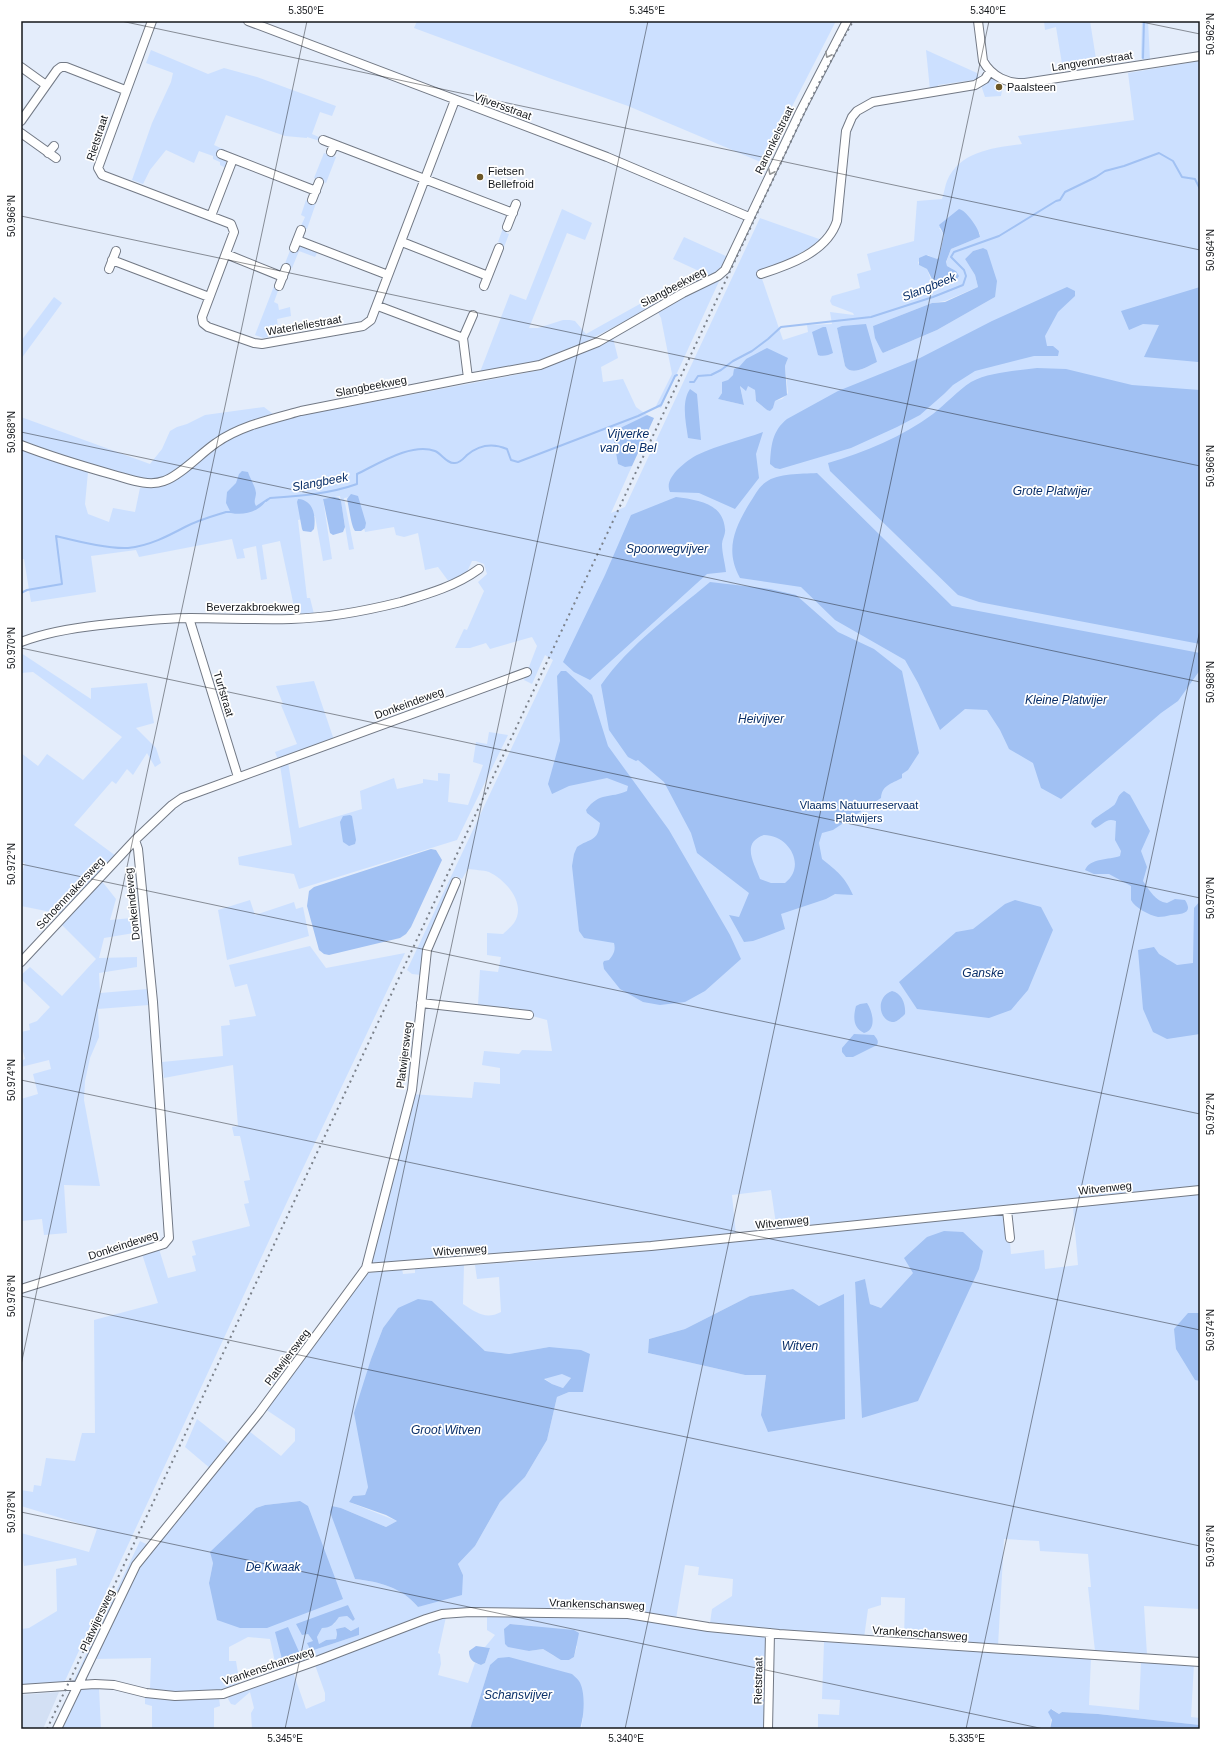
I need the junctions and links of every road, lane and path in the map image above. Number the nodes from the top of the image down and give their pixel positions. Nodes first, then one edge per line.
1 (152, 21) edge
2 (248, 21) edge
3 (847, 21) edge
4 (978, 21) edge
5 (1200, 56) edge
6 (21, 67) edge
7 (990, 72) junction
8 (46, 85) junction
9 (126, 90) junction
10 (455, 100) junction
11 (21, 121) edge
12 (21, 133) edge
13 (323, 140) dead end
14 (54, 146) dead end
15 (48, 153) junction
16 (221, 154) dead end
17 (56, 158) dead end
18 (233, 159) junction
19 (425, 178) junction
20 (319, 182) dead end
21 (316, 191) junction
22 (312, 200) dead end
23 (516, 204) dead end
24 (513, 213) junction
25 (211, 216) junction
26 (749, 217) junction
27 (507, 227) dead end
28 (301, 230) dead end
29 (402, 242) junction
30 (499, 248) dead end
31 (116, 251) dead end
32 (226, 254) junction
33 (112, 260) junction
34 (286, 268) dead end
35 (109, 269) dead end
36 (725, 270) joint
37 (761, 274) dead end
38 (388, 275) junction
39 (488, 276) junction
40 (282, 277) junction
41 (279, 286) dead end
42 (484, 286) dead end
43 (209, 297) junction
44 (378, 306) junction
45 (473, 315) dead end
46 (203, 322) joint
47 (463, 338) junction
48 (468, 378) junction
49 (21, 445) edge
50 (478, 569) dead end
51 (189, 618) junction
52 (21, 642) edge
53 (527, 672) dead end
54 (238, 777) junction
55 (135, 840) junction
56 (456, 882) dead end
57 (21, 962) edge
58 (421, 1003) junction
59 (529, 1015) dead end
60 (1200, 1190) edge
61 (1006, 1210) junction
62 (1010, 1238) dead end
63 (366, 1268) junction
64 (21, 1289) edge
65 (770, 1633) junction
66 (1200, 1662) edge
67 (78, 1685) junction
68 (21, 1690) edge
69 (57, 1729) edge
70 (768, 1729) edge

1 - 9 street, Rietstraat
2 - 10 street, Vijversstraat
3 -> 26 street, Ranonkelstraat
4 - 7 street
5 - 7 street, Langvennestraat
6 - 8 street
7 - 37 street
8 - 9 street
8 - 11 street
9 - 25 street, Rietstraat
10 - 19 street, Waterleliestraat
10 - 26 street, Vijversstraat
12 - 15 street
13 - 19 street
14 - 15 street
15 - 17 street
16 - 18 street
18 - 21 street
18 - 25 street
19 - 24 street
19 - 29 street, Waterleliestraat
20 - 21 street
21 - 22 street
23 - 24 street
24 - 27 street
25 - 32 street, Rietstraat
26 - 36 street, Ranonkelstraat
28 - 38 street
29 - 38 street, Waterleliestraat
29 - 39 street
30 - 39 street
31 - 33 street
32 - 40 street
32 - 43 street, Rietstraat
33 - 35 street
33 - 43 street
34 - 40 street
36 - 48 street, Slangbeekweg
38 - 44 street, Waterleliestraat
39 - 42 street
40 - 41 street
43 - 46 street, Rietstraat
44 - 46 street, Waterleliestraat
44 - 47 street
45 - 47 street
47 - 48 street
48 - 49 street, Slangbeekweg
50 - 51 street, Beverzakbroekweg
51 - 52 street, Beverzakbroekweg
51 - 54 street, Turfstraat
53 - 54 street, Donkeindeweg
54 - 55 street, Donkeindeweg
55 - 57 street, Schoenmakersweg
55 - 64 street, Donkeindeweg
56 - 58 street, Platwijersweg
58 - 59 street
58 - 63 street, Platwijersweg
60 - 61 street, Witvenweg
61 - 62 street
61 - 63 street, Witvenweg
63 - 67 street, Platwijersweg
65 - 66 street, Vrankenschansweg
65 - 67 street, Vrankenschansweg
65 - 70 street, Rietstraat
67 - 68 street, Vrankenschansweg
67 - 69 street, Platwijersweg

